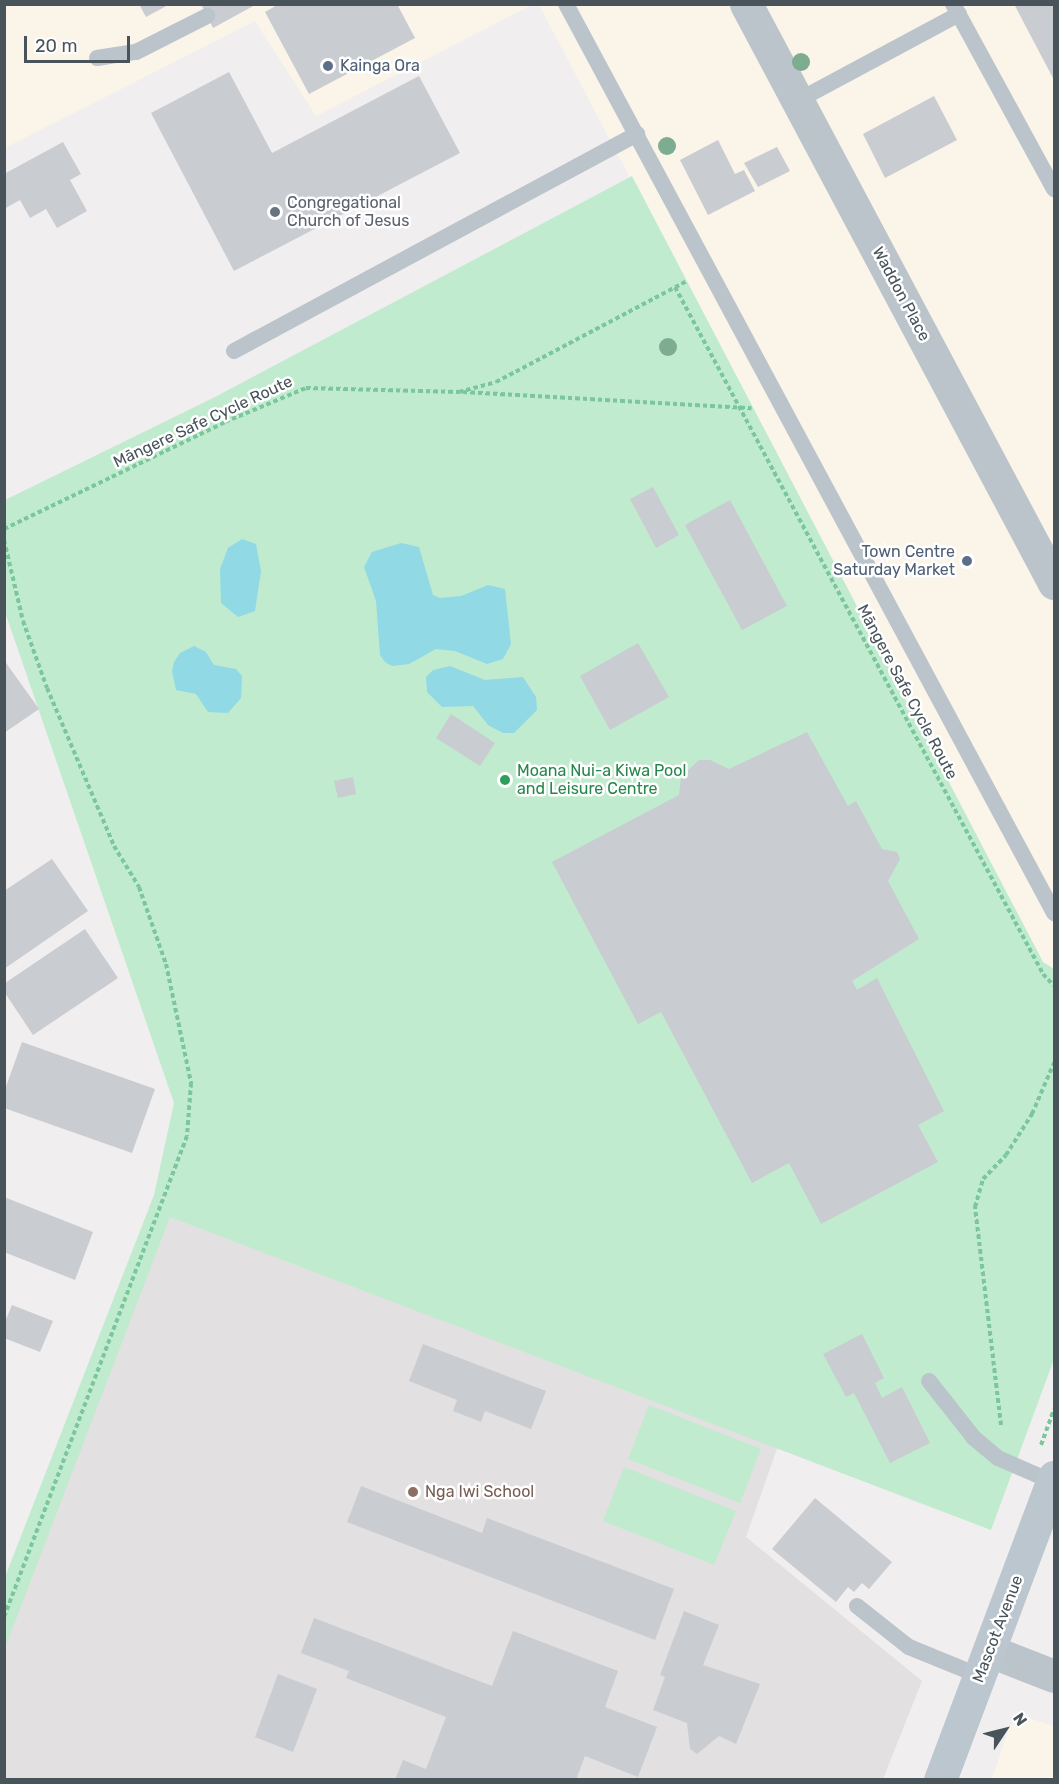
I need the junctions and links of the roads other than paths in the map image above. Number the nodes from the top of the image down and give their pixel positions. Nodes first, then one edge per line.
1 (566, 4) edge
2 (746, 4) edge
3 (956, 9) edge
4 (207, 16) dead end
5 (97, 58) dead end
6 (797, 101) junction
7 (637, 134) junction
8 (1054, 189) edge
9 (234, 351) dead end
10 (1051, 569) edge
11 (1054, 913) edge
12 (929, 1381) dead end
13 (1054, 1480) edge
14 (857, 1606) dead end
15 (985, 1663) junction
16 (1054, 1676) edge
17 (940, 1779) edge

1 - 7 lane
2 - 6 street, Waddon Place
3 - 6 lane
3 - 8 lane
4 - 5 lane
6 - 10 street, Waddon Place
7 - 9 lane
7 - 11 lane
12 - 13 lane
13 - 15 main road, Mascot Avenue
14 - 15 lane
15 - 16 street
15 - 17 main road, Mascot Avenue

